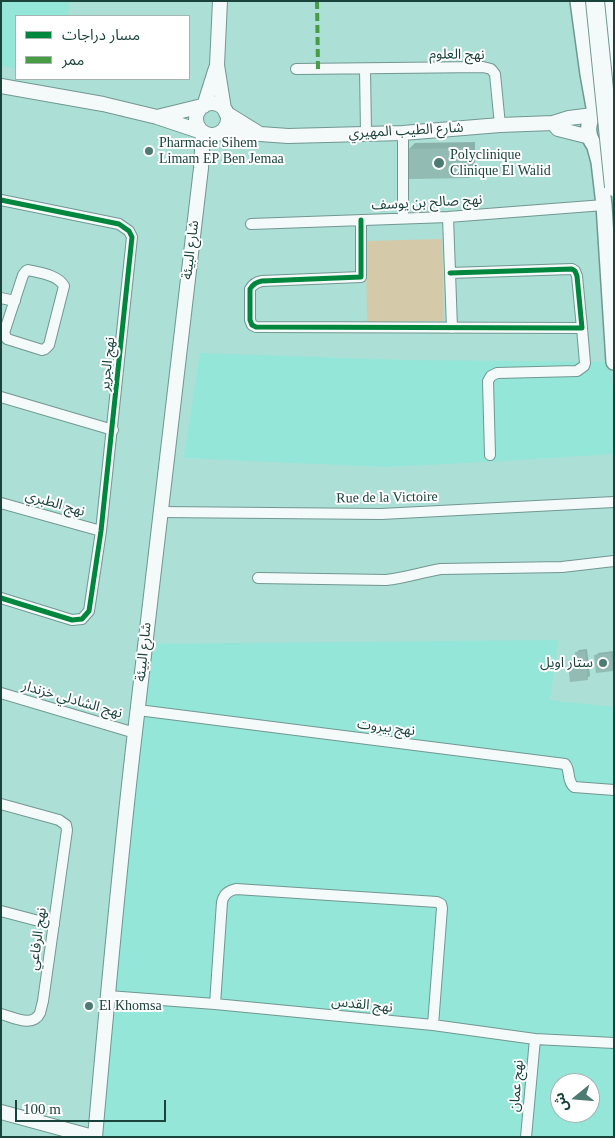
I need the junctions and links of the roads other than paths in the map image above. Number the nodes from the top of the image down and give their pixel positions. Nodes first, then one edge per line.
1 (220, 1) edge
2 (578, 1) edge
3 (594, 1) edge
4 (606, 1) edge
5 (217, 65) junction
6 (296, 69) dead end
7 (365, 69) junction
8 (614, 73) edge
9 (1, 86) edge
10 (614, 103) edge
11 (203, 106) junction
12 (225, 111) junction
13 (594, 114) junction
14 (157, 117) junction
15 (553, 123) junction
16 (500, 125) junction
17 (202, 132) junction
18 (220, 133) junction
19 (403, 133) junction
20 (260, 134) junction
21 (366, 134) junction
22 (592, 142) junction
23 (614, 156) edge
24 (201, 168) junction
25 (614, 187) edge
26 (1, 200) edge
27 (604, 205) junction
28 (448, 216) junction
29 (404, 218) junction
30 (361, 220) junction
31 (251, 224) dead end
32 (450, 273) junction
33 (1, 298) edge
34 (15, 302) junction
35 (452, 328) junction
36 (582, 328) junction
37 (614, 362) edge
38 (1, 397) edge
39 (113, 430) junction
40 (490, 455) dead end
41 (614, 502) edge
42 (1, 503) edge
43 (160, 512) junction
44 (101, 531) junction
45 (614, 561) edge
46 (258, 578) dead end
47 (1, 598) edge
48 (1, 694) edge
49 (138, 710) junction
50 (135, 733) junction
51 (614, 790) edge
52 (1, 804) edge
53 (1, 911) edge
54 (54, 925) junction
55 (108, 996) junction
56 (215, 1004) junction
57 (1, 1014) edge
58 (433, 1025) junction
59 (535, 1039) junction
60 (614, 1043) edge
61 (1, 1112) edge
62 (94, 1137) edge
63 (526, 1137) edge

1 - 5 main road, شارع البيئة
2 - 13 main road
3 - 25 highway, bridge
4 - 8 highway
5 - 11 main road, شارع البيئة
5 - 12 main road, شارع البيئة
6 - 7 street, نهج العلوم
7 - 16 street, نهج العلوم
7 - 21 street
9 - 14 main road
10 - 13 main road
11 - 12 main road
11 - 14 main road
11 - 17 main road, شارع البيئة
12 - 18 main road, شارع البيئة
12 - 20 main road, شارع الطيب المهيري
13 - 15 main road, شارع الطيب المهيري
13 - 22 main road
14 - 17 main road
15 - 16 main road, شارع الطيب المهيري
15 - 22 main road
16 - 19 main road, شارع الطيب المهيري
17 - 18 main road
17 - 24 main road, شارع البيئة
18 - 20 main road, شارع الطيب المهيري
18 - 24 main road, شارع البيئة
19 - 21 main road, شارع الطيب المهيري
19 - 29 street
20 - 21 main road, شارع الطيب المهيري
22 - 23 main road
22 - 27 main road
24 - 43 main road, شارع البيئة
26 - 39 street, نهج الجرير
27 - 28 street, نهج صالح بن يوسف
27 - 37 main road
28 - 29 street, نهج صالح بن يوسف
28 - 32 street
29 - 30 street, نهج صالح بن يوسف
30 - 31 street, نهج صالح بن يوسف
30 - 35 street
32 - 35 street
32 - 36 street
33 - 34 street
34 - 34 street
35 - 36 street
36 - 40 street
38 - 39 street
39 - 44 street, نهج الجرير
41 - 43 street, Rue de la Victoire
42 - 44 street, نهج الطبري
43 - 49 main road, شارع البيئة
44 - 47 street, نهج الجرير
45 - 46 street
48 - 50 street, نهج الشادلي خزندار
49 - 50 main road, شارع البيئة
49 - 51 street, نهج بيروت
50 - 55 main road, شارع البيئة
52 - 54 street, نهج الرفاعي
53 - 54 street
54 - 57 street, نهج الرفاعي
55 - 56 street, نهج القدس
55 - 62 main road, شارع البيئة
56 - 58 street, نهج القدس
56 - 58 street
58 - 59 street, نهج القدس
59 - 60 street, نهج القدس
59 - 63 street, نهج عمان
61 - 62 main road

